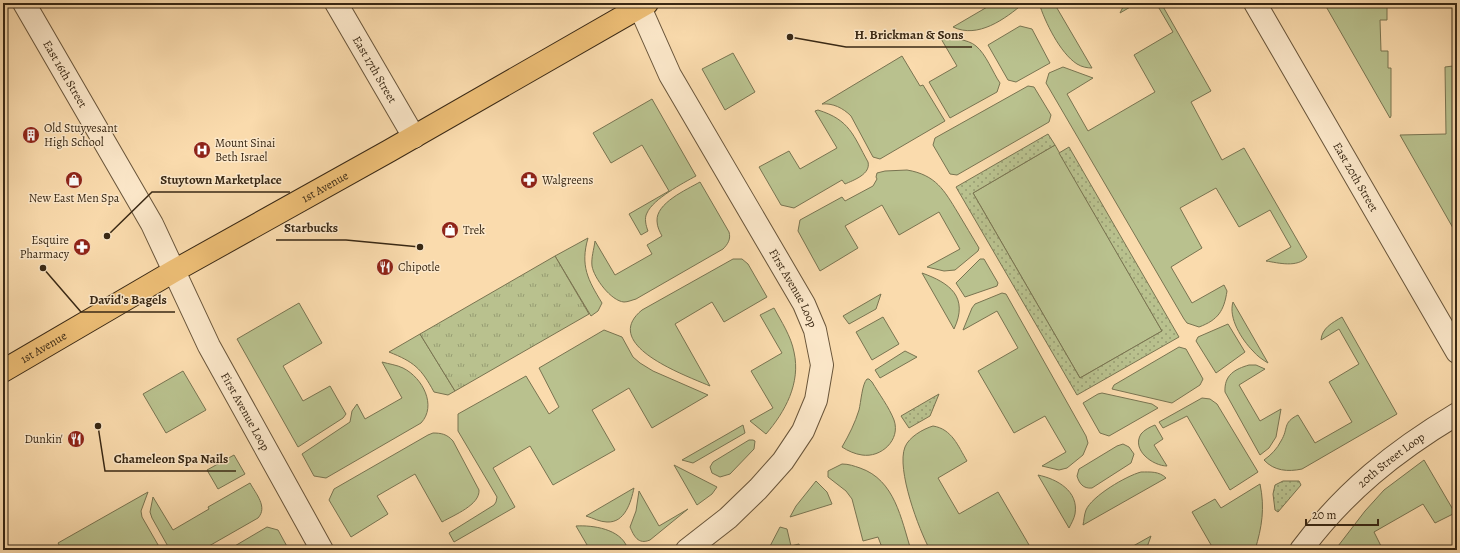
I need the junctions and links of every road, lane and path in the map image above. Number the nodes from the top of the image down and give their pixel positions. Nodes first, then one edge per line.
1 (24, 3) edge
2 (336, 3) edge
3 (1255, 3) edge
4 (642, 4) edge
5 (414, 137) junction
6 (174, 271) junction
7 (1457, 352) edge
8 (3, 371) edge
9 (1450, 418) edge
10 (322, 550) edge
11 (687, 550) edge
12 (1302, 550) edge

1 - 6 street, East 16th Street
2 - 5 street, East 17th Street
3 - 7 street, East 20th Street
4 - 5 main road, 1st Avenue
4 - 11 street, First Avenue Loop
5 - 6 main road, 1st Avenue
6 - 8 main road, 1st Avenue
6 - 10 street, First Avenue Loop
9 - 12 street, 20th Street Loop

